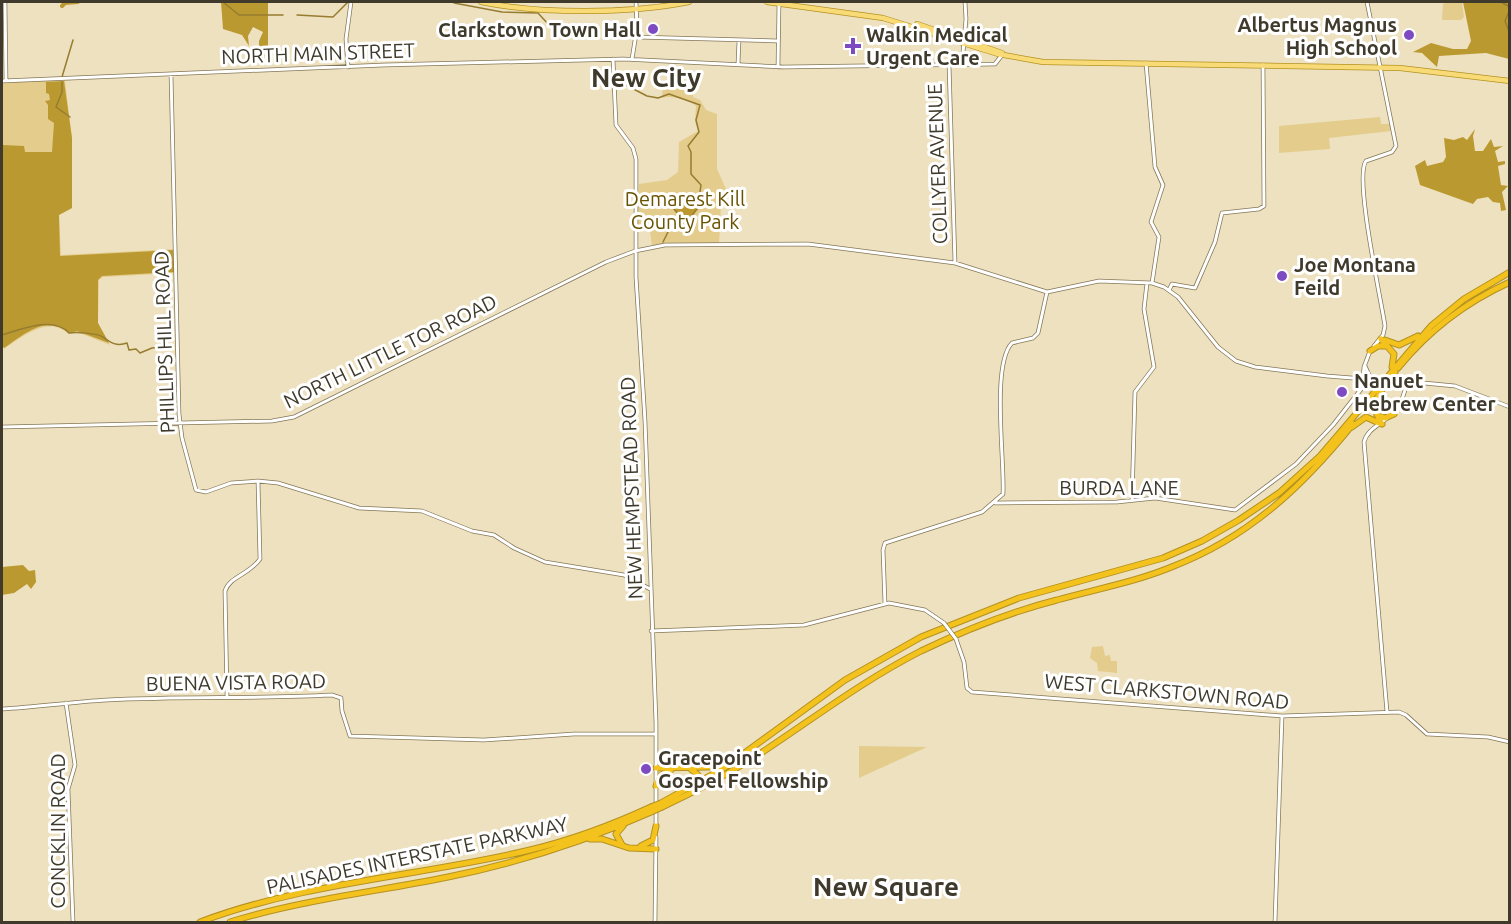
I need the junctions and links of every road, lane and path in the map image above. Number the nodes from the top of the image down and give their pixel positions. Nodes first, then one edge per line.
1 (5, 2) edge
2 (351, 2) edge
3 (481, 2) edge
4 (674, 2) edge
5 (689, 2) edge
6 (767, 2) edge
7 (778, 2) edge
8 (791, 2) edge
9 (965, 2) edge
10 (1367, 2) edge
11 (636, 5) edge
12 (636, 37) junction
13 (739, 40) junction
14 (778, 41) junction
15 (964, 41) junction
16 (1002, 53) junction
17 (613, 59) junction
18 (632, 59) junction
19 (1146, 62) junction
20 (738, 64) junction
21 (949, 64) junction
22 (962, 64) junction
23 (1263, 65) junction
24 (348, 67) junction
25 (778, 67) junction
26 (1380, 68) junction
27 (6, 72) junction
28 (170, 74) junction
29 (4, 81) edge
30 (14, 81) junction
31 (1509, 81) edge
32 (635, 250) junction
33 (955, 263) junction
34 (1509, 272) edge
35 (1509, 282) edge
36 (1149, 283) junction
37 (1169, 290) junction
38 (1047, 292) junction
39 (1426, 331) junction
40 (1381, 338) junction
41 (1389, 348) junction
42 (1370, 351) junction
43 (1365, 363) junction
44 (1395, 372) junction
45 (1363, 380) junction
46 (1393, 380) junction
47 (1407, 381) junction
48 (1379, 382) junction
49 (1404, 396) junction
50 (1509, 407) edge
51 (1376, 414) junction
52 (1394, 414) junction
53 (180, 422) junction
54 (1382, 424) junction
55 (2, 427) edge
56 (1339, 441) junction
57 (258, 481) junction
58 (1132, 500) junction
59 (995, 502) junction
60 (650, 589) junction
61 (885, 604) junction
62 (651, 631) junction
63 (227, 696) junction
64 (66, 703) junction
65 (2, 710) edge
66 (1388, 712) junction
67 (1282, 716) junction
68 (656, 734) junction
69 (1509, 742) edge
70 (749, 750) junction
71 (656, 769) junction
72 (671, 770) junction
73 (656, 786) junction
74 (675, 796) junction
75 (662, 805) junction
76 (649, 811) junction
77 (656, 826) junction
78 (565, 846) junction
79 (640, 847) junction
80 (656, 848) junction
81 (73, 922) edge
82 (200, 922) edge
83 (230, 922) edge
84 (655, 922) edge
85 (1275, 922) edge

1 - 27 street
2 - 24 street
3 - 11 main road
4 - 11 main road
5 - 11 main road
6 - 7 main road
7 - 14 street
7 - 15 main road
8 - 15 main road
9 - 15 street
10 - 26 street
11 - 12 street
12 - 13 street
12 - 18 street
13 - 14 street
13 - 20 street
14 - 25 street
15 - 16 main road
15 - 22 street
16 - 19 main road
16 - 22 street, NORTH MAIN STREET
17 - 18 street, NORTH MAIN STREET
17 - 24 street, NORTH MAIN STREET
17 - 32 street, NEW HEMPSTEAD ROAD
18 - 20 street, NORTH MAIN STREET
19 - 23 main road
19 - 36 street
20 - 25 street, NORTH MAIN STREET
21 - 22 street, NORTH MAIN STREET
21 - 25 street, NORTH MAIN STREET
21 - 33 street, COLLYER AVENUE
23 - 26 main road
23 - 37 street
24 - 28 street, NORTH MAIN STREET
26 - 31 main road
26 - 40 street
27 - 29 street
27 - 30 street
28 - 30 street, NORTH MAIN STREET
28 - 53 street, PHILLIPS HILL ROAD
29 - 30 street, NORTH MAIN STREET
32 - 33 street, NORTH LITTLE TOR ROAD
32 - 53 street, NORTH LITTLE TOR ROAD
32 - 60 street, NEW HEMPSTEAD ROAD
33 - 38 street, NORTH LITTLE TOR ROAD
34 - 39 highway, PALISADES INTERSTATE PARKWAY
35 - 44 highway, PALISADES INTERSTATE PARKWAY
36 - 37 street
36 - 38 street
36 - 58 street
37 - 45 street
38 - 59 street
39 - 40 highway
39 - 48 highway, PALISADES INTERSTATE PARKWAY
40 - 41 highway
40 - 42 street
41 - 42 highway
41 - 48 highway
42 - 43 street
43 - 45 street
43 - 48 street
44 - 51 highway
44 - 56 highway, PALISADES INTERSTATE PARKWAY
45 - 48 street
45 - 58 street, BURDA LANE
46 - 47 street
46 - 48 street, bridge
46 - 49 street
47 - 49 street
47 - 50 street
48 - 70 highway, PALISADES INTERSTATE PARKWAY
49 - 52 street
51 - 52 highway
51 - 54 highway
52 - 54 street
53 - 55 street, NORTH LITTLE TOR ROAD
53 - 57 street, PHILLIPS HILL ROAD
54 - 56 highway
54 - 66 street
56 - 75 highway, PALISADES INTERSTATE PARKWAY
57 - 60 street, PHILLIPS HILL ROAD
57 - 63 street
58 - 59 street, BURDA LANE
59 - 61 street
60 - 62 street, NEW HEMPSTEAD ROAD
61 - 62 street, WEST CLARKSTOWN ROAD
61 - 67 street, WEST CLARKSTOWN ROAD, bridge
62 - 68 street, NEW HEMPSTEAD ROAD
63 - 64 street, BUENA VISTA ROAD
63 - 68 street, BUENA VISTA ROAD
64 - 65 street, BUENA VISTA ROAD
64 - 81 street, CONCKLIN ROAD
66 - 67 street, WEST CLARKSTOWN ROAD
66 - 69 street
67 - 85 street
68 - 71 street, NEW HEMPSTEAD ROAD
70 - 71 highway
70 - 74 highway, PALISADES INTERSTATE PARKWAY
71 - 72 highway
71 - 73 street, NEW HEMPSTEAD ROAD
72 - 73 highway
72 - 74 highway
73 - 77 street, NEW HEMPSTEAD ROAD
74 - 75 highway, PALISADES INTERSTATE PARKWAY
75 - 76 highway, PALISADES INTERSTATE PARKWAY, bridge
76 - 78 highway, PALISADES INTERSTATE PARKWAY
76 - 79 highway
76 - 82 highway, PALISADES INTERSTATE PARKWAY
77 - 79 highway
77 - 80 street, NEW HEMPSTEAD ROAD
78 - 80 highway
78 - 83 highway, PALISADES INTERSTATE PARKWAY
79 - 80 highway
80 - 84 street, NEW HEMPSTEAD ROAD

